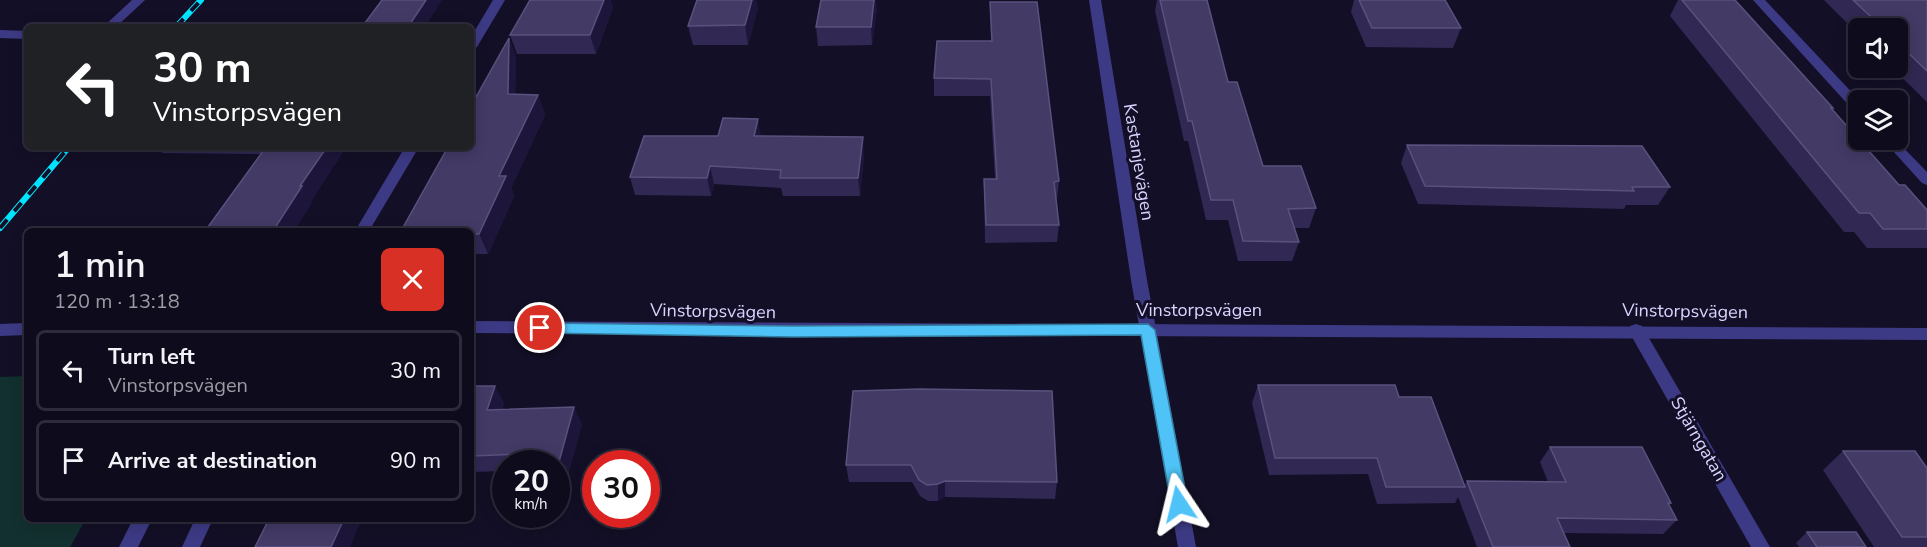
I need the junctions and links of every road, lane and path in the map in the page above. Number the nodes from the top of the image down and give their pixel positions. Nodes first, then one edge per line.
1 (140, 0) edge
2 (499, 0) edge
3 (1095, 0) edge
4 (1759, 0) edge
5 (112, 24) edge
6 (0, 34) edge
7 (24, 35) edge
8 (474, 42) edge
9 (1848, 96) edge
10 (410, 150) edge
11 (1898, 150) edge
12 (1927, 180) edge
13 (364, 228) edge
14 (474, 327) edge
15 (24, 329) edge
16 (0, 330) edge
17 (1148, 330) junction
18 (1636, 330) junction
19 (1927, 334) edge
20 (141, 522) edge
21 (203, 522) edge
22 (128, 547) edge
23 (191, 547) edge
24 (1187, 547) edge
25 (1761, 547) edge

1 - 5 street
2 - 8 street
3 - 17 street, Kastanjevägen
4 - 9 street
6 - 7 street
10 - 13 street
11 - 12 street
14 - 17 street, Vinstorpsvägen
15 - 16 street
17 - 18 street, Vinstorpsvägen
17 - 24 street, Kastanjevägen
18 - 19 street, Vinstorpsvägen
18 - 25 street, Stjärngatan
20 - 22 street
21 - 23 street

